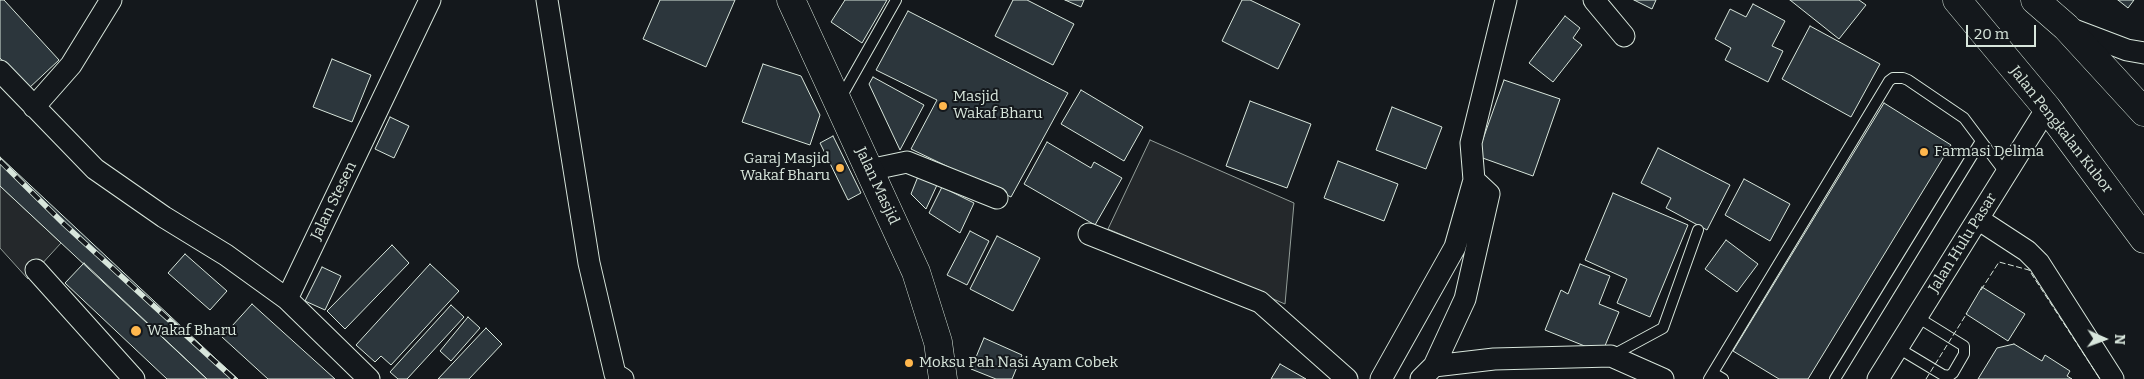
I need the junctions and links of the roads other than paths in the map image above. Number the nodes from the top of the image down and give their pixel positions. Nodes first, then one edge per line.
1 (111, 0) edge
2 (430, 0) edge
3 (547, 0) edge
4 (791, 0) edge
5 (896, 0) edge
6 (1506, 0) edge
7 (1594, 0) edge
8 (1957, 0) edge
9 (2035, 0) edge
10 (2066, 27) junction
11 (1624, 36) dead end
12 (2144, 54) edge
13 (0, 71) edge
14 (838, 103) junction
15 (34, 106) junction
16 (2047, 108) junction
17 (2144, 112) edge
18 (1981, 141) junction
19 (869, 170) junction
20 (2006, 174) junction
21 (1474, 180) junction
22 (998, 198) dead end
23 (1978, 219) junction
24 (1698, 230) dead end
25 (1089, 234) dead end
26 (2144, 239) edge
27 (36, 270) dead end
28 (287, 299) junction
29 (1917, 317) junction
30 (1898, 348) junction
31 (1611, 356) junction
32 (1427, 372) edge
33 (1711, 376) edge
34 (134, 379) edge
35 (369, 379) edge
36 (623, 379) edge
37 (943, 379) edge
38 (1347, 379) edge
39 (1381, 379) edge
40 (1663, 379) edge
41 (1723, 379) edge
42 (1835, 379) edge
43 (1878, 379) edge
44 (2113, 379) edge

1 - 15 street
2 - 28 street, Jalan Stesen
3 - 36 street
4 - 14 main road, Jalan Masjid
5 - 14 lane
6 - 21 street
7 - 11 street
8 - 16 main road, Jalan Pengkalan Kubor
9 - 10 main road
10 - 12 street
10 - 17 main road
13 - 15 street
14 - 19 main road, Jalan Masjid
15 - 28 street
16 - 20 street, Jalan Hulu Pasar
16 - 26 main road, Jalan Pengkalan Kubor
18 - 20 lane
18 - 33 lane
18 - 42 lane
19 - 22 street
19 - 37 main road, Jalan Masjid
20 - 23 street, Jalan Hulu Pasar
21 - 32 street
21 - 39 street
23 - 29 street, Jalan Hulu Pasar
23 - 44 street
24 - 31 lane
25 - 38 street
27 - 34 street
28 - 35 street
29 - 30 street, Jalan Hulu Pasar
29 - 30 lane
30 - 43 street, Jalan Hulu Pasar
31 - 32 street
31 - 40 street
33 - 41 lane

